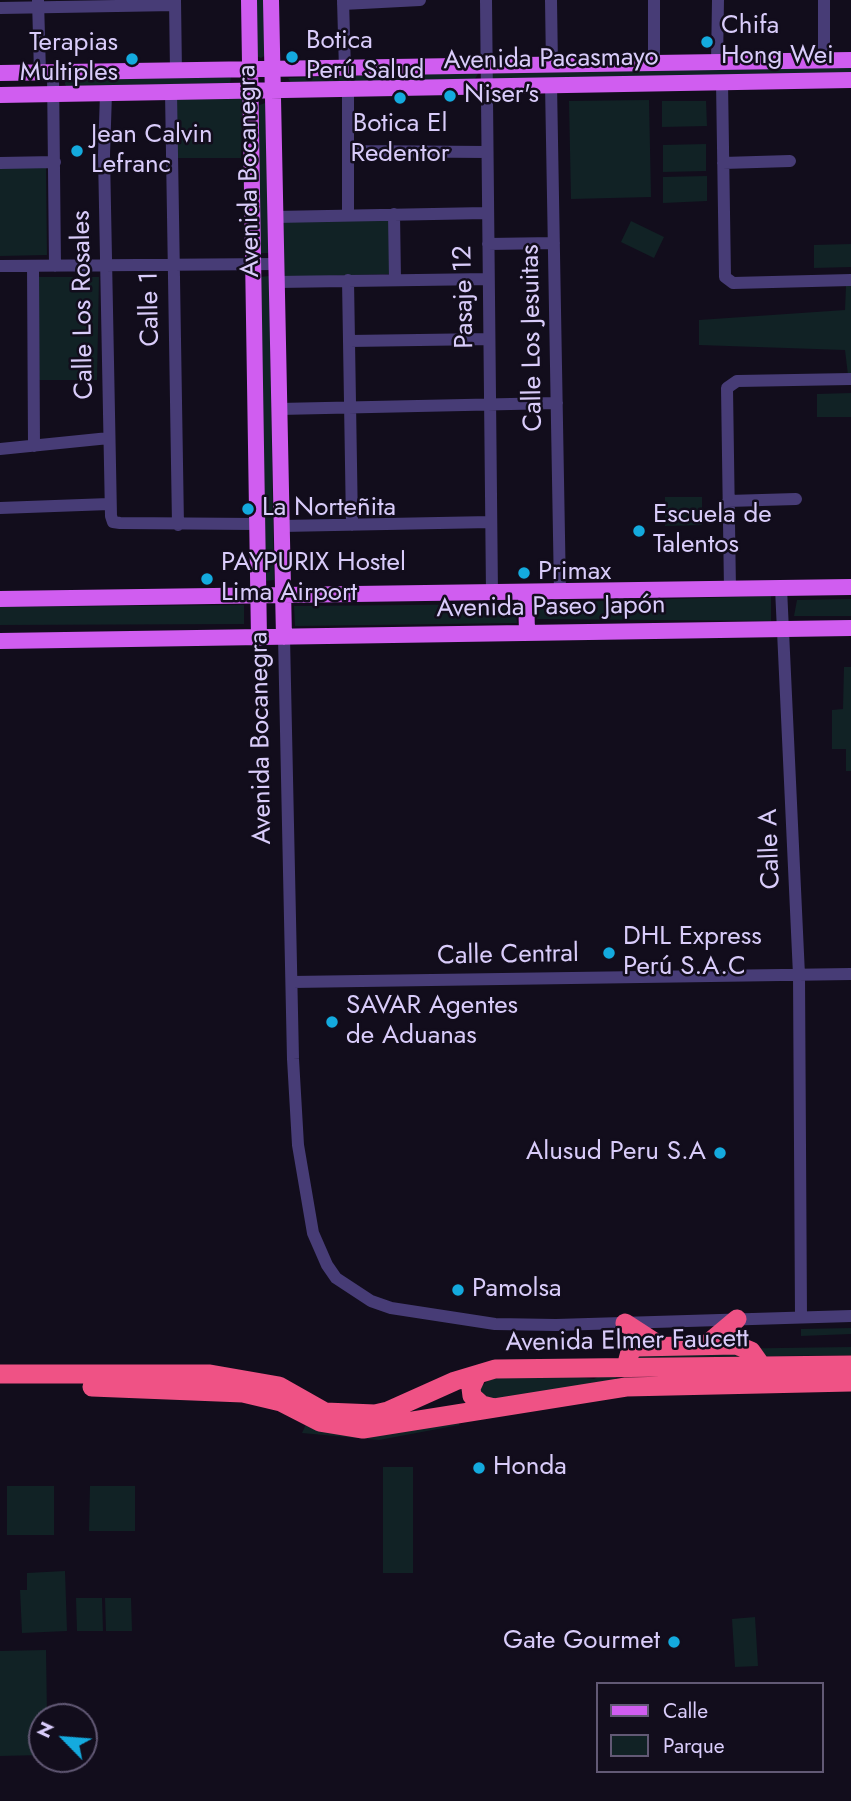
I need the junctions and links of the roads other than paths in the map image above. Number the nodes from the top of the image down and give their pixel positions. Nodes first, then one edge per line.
1 (250, 0) edge
2 (271, 0) edge
3 (420, 0) edge
4 (486, 0) edge
5 (551, 0) edge
6 (654, 0) edge
7 (718, 0) edge
8 (824, 0) edge
9 (343, 2) edge
10 (107, 3) edge
11 (175, 3) edge
12 (38, 4) edge
13 (0, 8) edge
14 (851, 60) edge
15 (824, 61) junction
16 (717, 63) junction
17 (654, 64) junction
18 (622, 65) junction
19 (552, 66) junction
20 (485, 67) junction
21 (345, 70) junction
22 (272, 71) junction
23 (176, 72) junction
24 (251, 72) junction
25 (0, 73) edge
26 (42, 73) junction
27 (851, 79) edge
28 (722, 82) junction
29 (623, 83) junction
30 (551, 84) junction
31 (485, 85) junction
32 (348, 88) junction
33 (272, 90) junction
34 (252, 91) junction
35 (171, 92) junction
36 (106, 93) junction
37 (32, 94) junction
38 (54, 94) junction
39 (0, 95) edge
40 (348, 151) junction
41 (486, 152) junction
42 (790, 161) dead end
43 (55, 162) junction
44 (0, 163) edge
45 (723, 163) junction
46 (348, 213) junction
47 (486, 213) junction
48 (394, 214) junction
49 (275, 217) junction
50 (554, 243) junction
51 (488, 244) junction
52 (254, 264) junction
53 (276, 264) junction
54 (106, 265) junction
55 (173, 265) junction
56 (0, 266) edge
57 (33, 266) junction
58 (55, 266) junction
59 (488, 279) junction
60 (348, 280) junction
61 (395, 280) junction
62 (851, 281) edge
63 (276, 282) junction
64 (489, 339) junction
65 (349, 341) junction
66 (851, 379) edge
67 (557, 403) junction
68 (489, 406) junction
69 (350, 408) junction
70 (279, 409) junction
71 (109, 438) junction
72 (34, 446) junction
73 (0, 449) edge
74 (796, 499) dead end
75 (728, 500) junction
76 (0, 508) edge
77 (110, 510) junction
78 (491, 522) junction
79 (257, 524) junction
80 (178, 525) junction
81 (352, 525) junction
82 (282, 526) junction
83 (851, 587) edge
84 (781, 588) junction
85 (730, 590) junction
86 (526, 592) junction
87 (560, 592) junction
88 (492, 593) junction
89 (257, 596) junction
90 (284, 596) junction
91 (0, 599) edge
92 (851, 628) edge
93 (784, 629) junction
94 (527, 633) junction
95 (284, 637) junction
96 (259, 638) junction
97 (0, 641) edge
98 (851, 974) edge
99 (799, 975) junction
100 (292, 982) junction
101 (391, 1308) joint
102 (851, 1316) edge
103 (802, 1317) junction
104 (737, 1319) junction
105 (625, 1323) junction
106 (659, 1345) junction
107 (706, 1345) junction
108 (851, 1365) edge
109 (626, 1367) junction
110 (0, 1374) edge
111 (477, 1375) junction
112 (767, 1375) junction
113 (851, 1382) edge
114 (0, 1386) edge
115 (495, 1408) junction

1 - 24 main road, Avenida Bocanegra
2 - 22 main road, Avenida Bocanegra
3 - 9 street
4 - 20 street, Pasaje 12
5 - 19 street
6 - 17 street
7 - 16 street
8 - 15 street
9 - 21 street
10 - 11 street
10 - 12 street
11 - 23 street
12 - 13 street
12 - 26 street
14 - 15 main road, Avenida Pacasmayo
15 - 16 main road, Avenida Pacasmayo
16 - 17 main road, Avenida Pacasmayo
17 - 18 main road, Avenida Pacasmayo
18 - 19 main road, Avenida Pacasmayo
18 - 29 main road
19 - 20 main road, Avenida Pacasmayo
20 - 21 main road, Avenida Pacasmayo
20 - 31 street, Pasaje 12
21 - 22 main road, Avenida Pacasmayo
22 - 24 main road, Avenida Pacasmayo
22 - 33 main road, Avenida Bocanegra
23 - 24 main road, Avenida Pacasmayo
23 - 26 main road, Avenida Pacasmayo
24 - 34 main road, Avenida Bocanegra
25 - 26 main road, Avenida Pacasmayo
26 - 37 main road
26 - 38 street
27 - 28 main road, Avenida Pacasmayo
28 - 29 main road, Avenida Pacasmayo
28 - 45 street
29 - 30 main road, Avenida Pacasmayo
30 - 31 main road, Avenida Pacasmayo
30 - 50 street, Calle Los Jesuitas
31 - 32 main road, Avenida Pacasmayo
31 - 41 street, Pasaje 12
32 - 33 main road, Avenida Pacasmayo
32 - 40 street
33 - 34 main road, Avenida Pacasmayo
33 - 49 main road, Avenida Bocanegra
34 - 35 main road, Avenida Pacasmayo
34 - 52 main road, Avenida Bocanegra
35 - 36 main road, Avenida Pacasmayo
35 - 55 street, Calle 1
36 - 38 main road, Avenida Pacasmayo
36 - 54 street, Calle Los Rosales
37 - 38 main road, Avenida Pacasmayo
37 - 39 main road, Avenida Pacasmayo
38 - 43 street
40 - 41 street
40 - 46 street
41 - 47 street, Pasaje 12
42 - 45 street
43 - 44 street
43 - 58 street
45 - 62 street
46 - 48 street
46 - 49 street
47 - 48 street
47 - 51 street, Pasaje 12
48 - 61 street
49 - 53 main road, Avenida Bocanegra
50 - 51 street
50 - 67 street, Calle Los Jesuitas
51 - 59 street, Pasaje 12
52 - 53 street
52 - 55 street
52 - 79 main road, Avenida Bocanegra
53 - 63 main road, Avenida Bocanegra
54 - 55 street
54 - 58 street
54 - 71 street, Calle Los Rosales
55 - 80 street, Calle 1
56 - 57 street
57 - 58 street
57 - 72 street
59 - 61 street
59 - 64 street, Pasaje 12
60 - 61 street
60 - 63 street
60 - 65 street
63 - 70 main road, Avenida Bocanegra
64 - 65 street
64 - 68 street, Pasaje 12
65 - 69 street
66 - 75 street
67 - 68 street
67 - 87 street, Calle Los Jesuitas
68 - 69 street
68 - 78 street, Pasaje 12
69 - 70 street
69 - 81 street
70 - 82 main road, Avenida Bocanegra
71 - 72 street
71 - 77 street, Calle Los Rosales
72 - 73 street
74 - 75 street
75 - 85 street
76 - 77 street
77 - 80 street
78 - 81 street
78 - 88 street, Pasaje 12
79 - 80 street
79 - 89 main road, Avenida Bocanegra
81 - 82 street
82 - 90 main road, Avenida Bocanegra
83 - 84 main road, Avenida Paseo Japón
84 - 85 main road, Avenida Paseo Japón
84 - 93 street, Calle A
85 - 87 main road, Avenida Paseo Japón
86 - 87 main road, Avenida Paseo Japón
86 - 88 main road, Avenida Paseo Japón
86 - 94 main road
88 - 90 main road, Avenida Paseo Japón
89 - 90 main road, Avenida Paseo Japón
89 - 91 main road, Avenida Paseo Japón
89 - 96 main road, Avenida Bocanegra
90 - 95 main road, Avenida Bocanegra
92 - 93 main road, Avenida Paseo Japón
93 - 94 main road, Avenida Paseo Japón
93 - 99 street, Calle A
94 - 95 main road, Avenida Paseo Japón
95 - 96 main road, Avenida Paseo Japón
95 - 100 street, Avenida Bocanegra
96 - 97 main road, Avenida Paseo Japón
98 - 99 street, Calle Central
99 - 100 street, Calle Central
99 - 103 street, Calle A
100 - 101 street, Avenida Bocanegra
101 - 105 street, Avenida Elmer Faucett
102 - 103 street, Avenida Elmer Faucett
103 - 104 street, Avenida Elmer Faucett
104 - 105 street, Avenida Elmer Faucett
104 - 107 highway
105 - 106 highway
106 - 107 highway
106 - 109 highway
107 - 112 highway
108 - 112 highway, Avenida Elmer Faucett
109 - 111 highway, Avenida Elmer Faucett
109 - 112 highway, Avenida Elmer Faucett
110 - 111 highway, Avenida Elmer Faucett
111 - 115 highway
112 - 113 highway, Avenida Elmer Faucett
112 - 115 highway, Avenida Elmer Faucett
114 - 115 highway, Avenida Elmer Faucett

